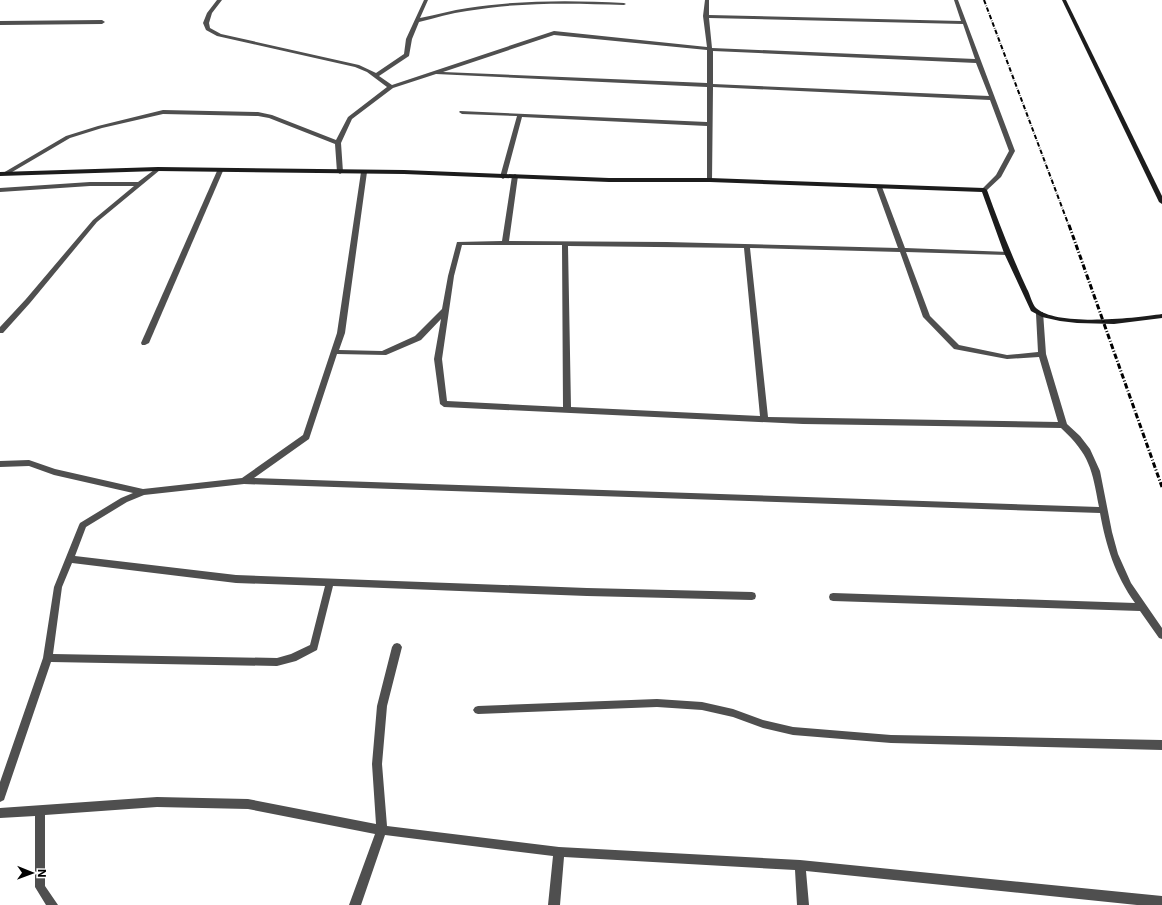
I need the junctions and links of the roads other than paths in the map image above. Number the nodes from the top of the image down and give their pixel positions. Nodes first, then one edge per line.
1 (220, 0) edge
2 (426, 0) edge
3 (706, 0) edge
4 (956, 0) edge
5 (1064, 0) edge
6 (624, 4) dead end
7 (706, 16) junction
8 (416, 21) junction
9 (102, 22) dead end
10 (0, 23) edge
11 (965, 24) junction
12 (710, 49) junction
13 (979, 61) junction
14 (434, 73) junction
15 (375, 76) junction
16 (710, 84) junction
17 (391, 87) junction
18 (993, 98) junction
19 (462, 112) dead end
20 (520, 115) junction
21 (710, 124) junction
22 (338, 143) junction
23 (158, 169) junction
24 (220, 171) junction
25 (340, 172) junction
26 (364, 172) junction
27 (3, 174) edge
28 (516, 176) junction
29 (503, 177) junction
30 (710, 180) junction
31 (139, 184) junction
32 (880, 187) junction
33 (0, 190) edge
34 (984, 190) junction
35 (1162, 202) edge
36 (505, 244) junction
37 (565, 244) junction
38 (747, 246) junction
39 (901, 249) junction
40 (1007, 252) junction
41 (446, 309) junction
42 (1040, 314) junction
43 (1162, 316) edge
44 (0, 331) edge
45 (145, 343) dead end
46 (336, 352) junction
47 (1042, 354) junction
48 (567, 410) junction
49 (764, 419) junction
50 (1063, 426) junction
51 (0, 464) edge
52 (244, 480) junction
53 (142, 492) junction
54 (1104, 510) junction
55 (69, 559) junction
56 (330, 582) junction
57 (752, 596) dead end
58 (833, 596) dead end
59 (1143, 607) junction
60 (1162, 635) edge
61 (396, 647) dead end
62 (48, 658) junction
63 (478, 710) dead end
64 (1162, 745) edge
65 (0, 797) edge
66 (40, 810) junction
67 (0, 813) edge
68 (382, 830) junction
69 (559, 852) junction
70 (800, 864) junction
71 (1162, 902) edge
72 (52, 905) edge
73 (355, 905) edge
74 (554, 905) edge
75 (803, 905) edge

1 - 15 street
2 - 8 street
3 - 7 street
4 - 11 street
5 - 35 street
6 - 8 street
7 - 11 street
7 - 12 street
8 - 15 street
9 - 10 street
11 - 13 street
12 - 13 street
12 - 14 street
12 - 16 street
13 - 18 street
14 - 16 street
14 - 17 street
15 - 17 street
16 - 18 street
16 - 21 street
17 - 22 street
18 - 34 street
19 - 20 street
20 - 21 street
20 - 29 street
21 - 30 street
22 - 25 street
22 - 27 street
23 - 24 street
23 - 27 street
23 - 31 street
24 - 25 street
24 - 45 street
25 - 26 street
26 - 29 street
26 - 46 street
28 - 29 street
28 - 30 street
28 - 36 street
30 - 32 street
31 - 33 street
31 - 44 street
32 - 34 street
32 - 39 street
34 - 40 street
36 - 37 street
36 - 41 street
37 - 38 street
37 - 48 street
38 - 39 street
38 - 49 street
39 - 40 street
39 - 47 street
40 - 42 street
41 - 46 street
41 - 48 street
42 - 43 street
42 - 47 street
46 - 52 street
47 - 50 street
48 - 49 street
49 - 50 street
50 - 54 street
51 - 53 street
52 - 53 street
52 - 54 street
53 - 55 street
54 - 59 street
55 - 56 street
55 - 62 street
56 - 57 street
56 - 62 street
58 - 59 street
59 - 60 street
61 - 68 street
62 - 65 street
63 - 64 street
66 - 67 street
66 - 68 street
66 - 72 street
68 - 69 street
68 - 73 street
69 - 70 street
69 - 74 street
70 - 71 street
70 - 75 street

